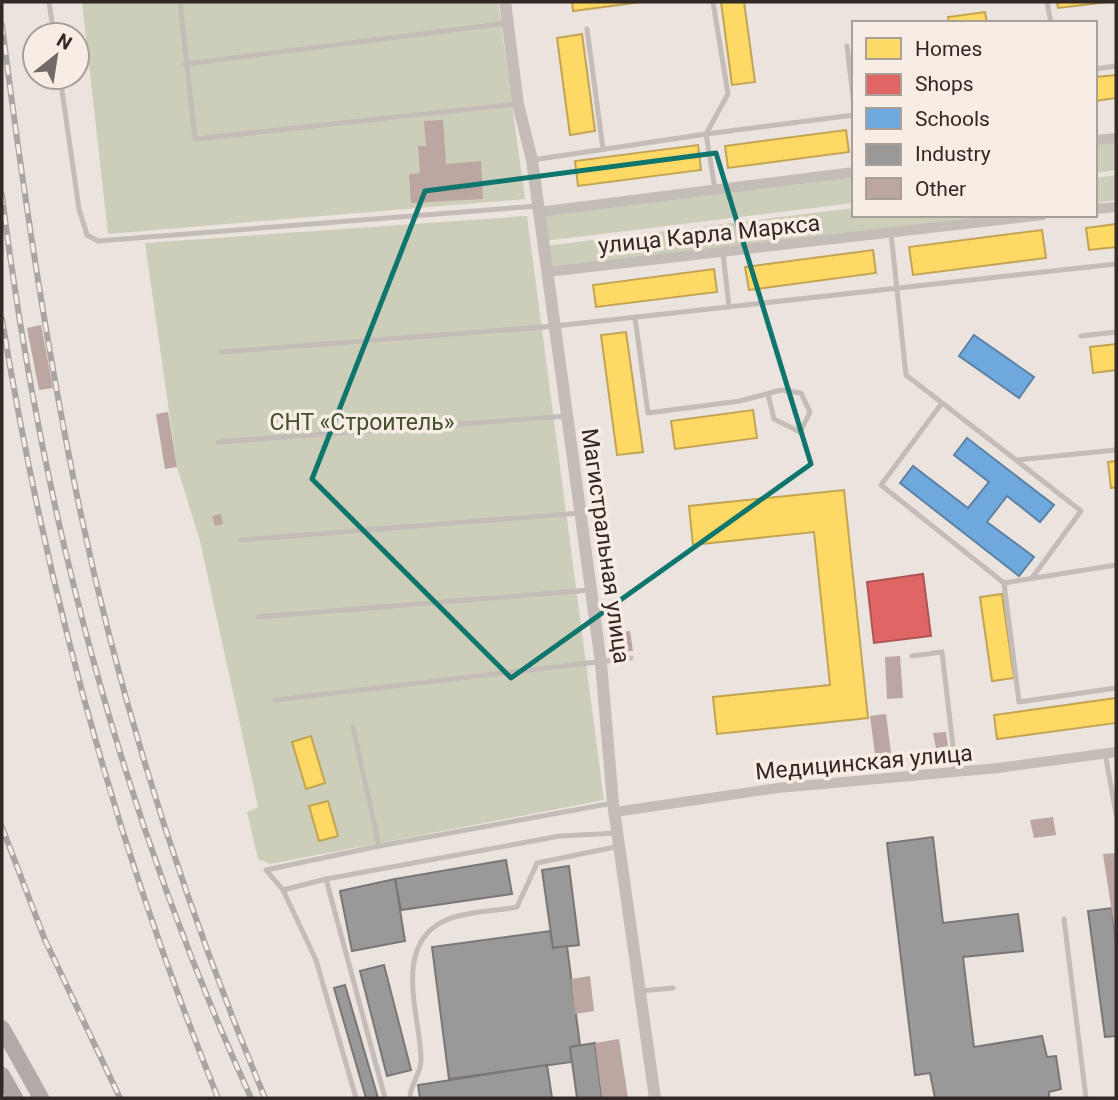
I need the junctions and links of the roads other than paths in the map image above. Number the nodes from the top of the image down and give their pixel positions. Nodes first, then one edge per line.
1 (49, 2) edge
2 (180, 2) edge
3 (505, 2) edge
4 (713, 2) edge
5 (1047, 2) edge
6 (52, 21) edge
7 (1051, 21) edge
8 (508, 23) junction
9 (587, 29) dead end
10 (847, 46) dead end
11 (185, 64) junction
12 (1116, 66) edge
13 (1097, 69) edge
14 (852, 89) edge
15 (62, 91) edge
16 (518, 104) junction
17 (852, 115) edge
18 (706, 134) junction
19 (1116, 138) edge
20 (1097, 140) edge
21 (603, 149) junction
22 (532, 160) junction
23 (852, 172) edge
24 (715, 189) junction
25 (1116, 207) edge
26 (537, 209) junction
27 (1097, 209) edge
28 (1026, 217) edge
29 (891, 233) junction
30 (723, 253) junction
31 (1116, 264) edge
32 (547, 272) junction
33 (897, 288) junction
34 (729, 307) junction
35 (635, 318) junction
36 (555, 326) junction
37 (1116, 332) edge
38 (1081, 336) dead end
39 (221, 352) dead end
40 (768, 394) junction
41 (942, 403) junction
42 (567, 416) junction
43 (218, 442) dead end
44 (1116, 450) edge
45 (1016, 460) junction
46 (580, 513) junction
47 (241, 540) dead end
48 (1116, 565) edge
49 (1032, 578) junction
50 (1004, 583) junction
51 (590, 590) junction
52 (258, 617) dead end
53 (912, 656) dead end
54 (631, 657) dead end
55 (601, 663) junction
56 (1116, 688) edge
57 (275, 700) dead end
58 (352, 727) dead end
59 (1105, 752) junction
60 (1116, 752) edge
61 (956, 773) junction
62 (614, 807) junction
63 (1116, 814) edge
64 (619, 840) junction
65 (379, 846) junction
66 (326, 878) junction
67 (283, 890) junction
68 (1065, 919) dead end
69 (673, 988) dead end
70 (641, 991) junction
71 (2, 1028) edge
72 (2, 1075) edge
73 (15, 1098) edge
74 (41, 1098) edge
75 (356, 1098) edge
76 (385, 1098) edge
77 (410, 1098) edge
78 (655, 1098) edge
79 (1086, 1098) edge

1 - 6 lane
2 - 11 lane
3 - 8 street, Магистральная улица
4 - 18 lane
5 - 7 lane
8 - 11 lane
8 - 16 street, Магистральная улица
9 - 21 lane
10 - 14 lane
11 - 16 lane
12 - 13 lane
15 - 26 lane
16 - 22 street, Магистральная улица
17 - 18 lane
18 - 21 lane
18 - 24 lane
19 - 20 street
21 - 22 lane
22 - 26 street, Магистральная улица
23 - 24 street, улица Карла Маркса
24 - 26 street, улица Карла Маркса
25 - 27 street
26 - 32 street, Магистральная улица
28 - 29 street, улица Карла Маркса
29 - 30 street, улица Карла Маркса
29 - 33 lane
30 - 32 street, улица Карла Маркса
30 - 34 lane
31 - 33 lane
32 - 36 street, Магистральная улица
33 - 34 lane
33 - 41 lane
34 - 35 lane
35 - 36 lane
35 - 40 lane
36 - 39 lane
36 - 42 street, Магистральная улица
37 - 38 lane
40 - 40 lane
41 - 45 lane
41 - 50 lane
42 - 43 lane
42 - 46 street, Магистральная улица
44 - 45 lane
45 - 49 lane
46 - 47 lane
46 - 51 street, Магистральная улица
48 - 49 lane
49 - 50 lane
50 - 56 lane
51 - 52 lane
51 - 55 street, Магистральная улица
53 - 61 lane
54 - 55 lane
55 - 57 lane
55 - 62 street, Магистральная улица
58 - 65 lane
59 - 60 street, Медицинская улица
59 - 61 street, Медицинская улица
59 - 63 lane
61 - 62 street, Медицинская улица
62 - 64 street, Магистральная улица
62 - 65 lane
64 - 66 lane
64 - 70 street, Магистральная улица
64 - 77 lane
65 - 67 lane
66 - 67 lane
66 - 76 lane
67 - 75 lane
68 - 79 lane
69 - 70 lane
70 - 78 street, Магистральная улица
71 - 74 main road
72 - 73 highway

